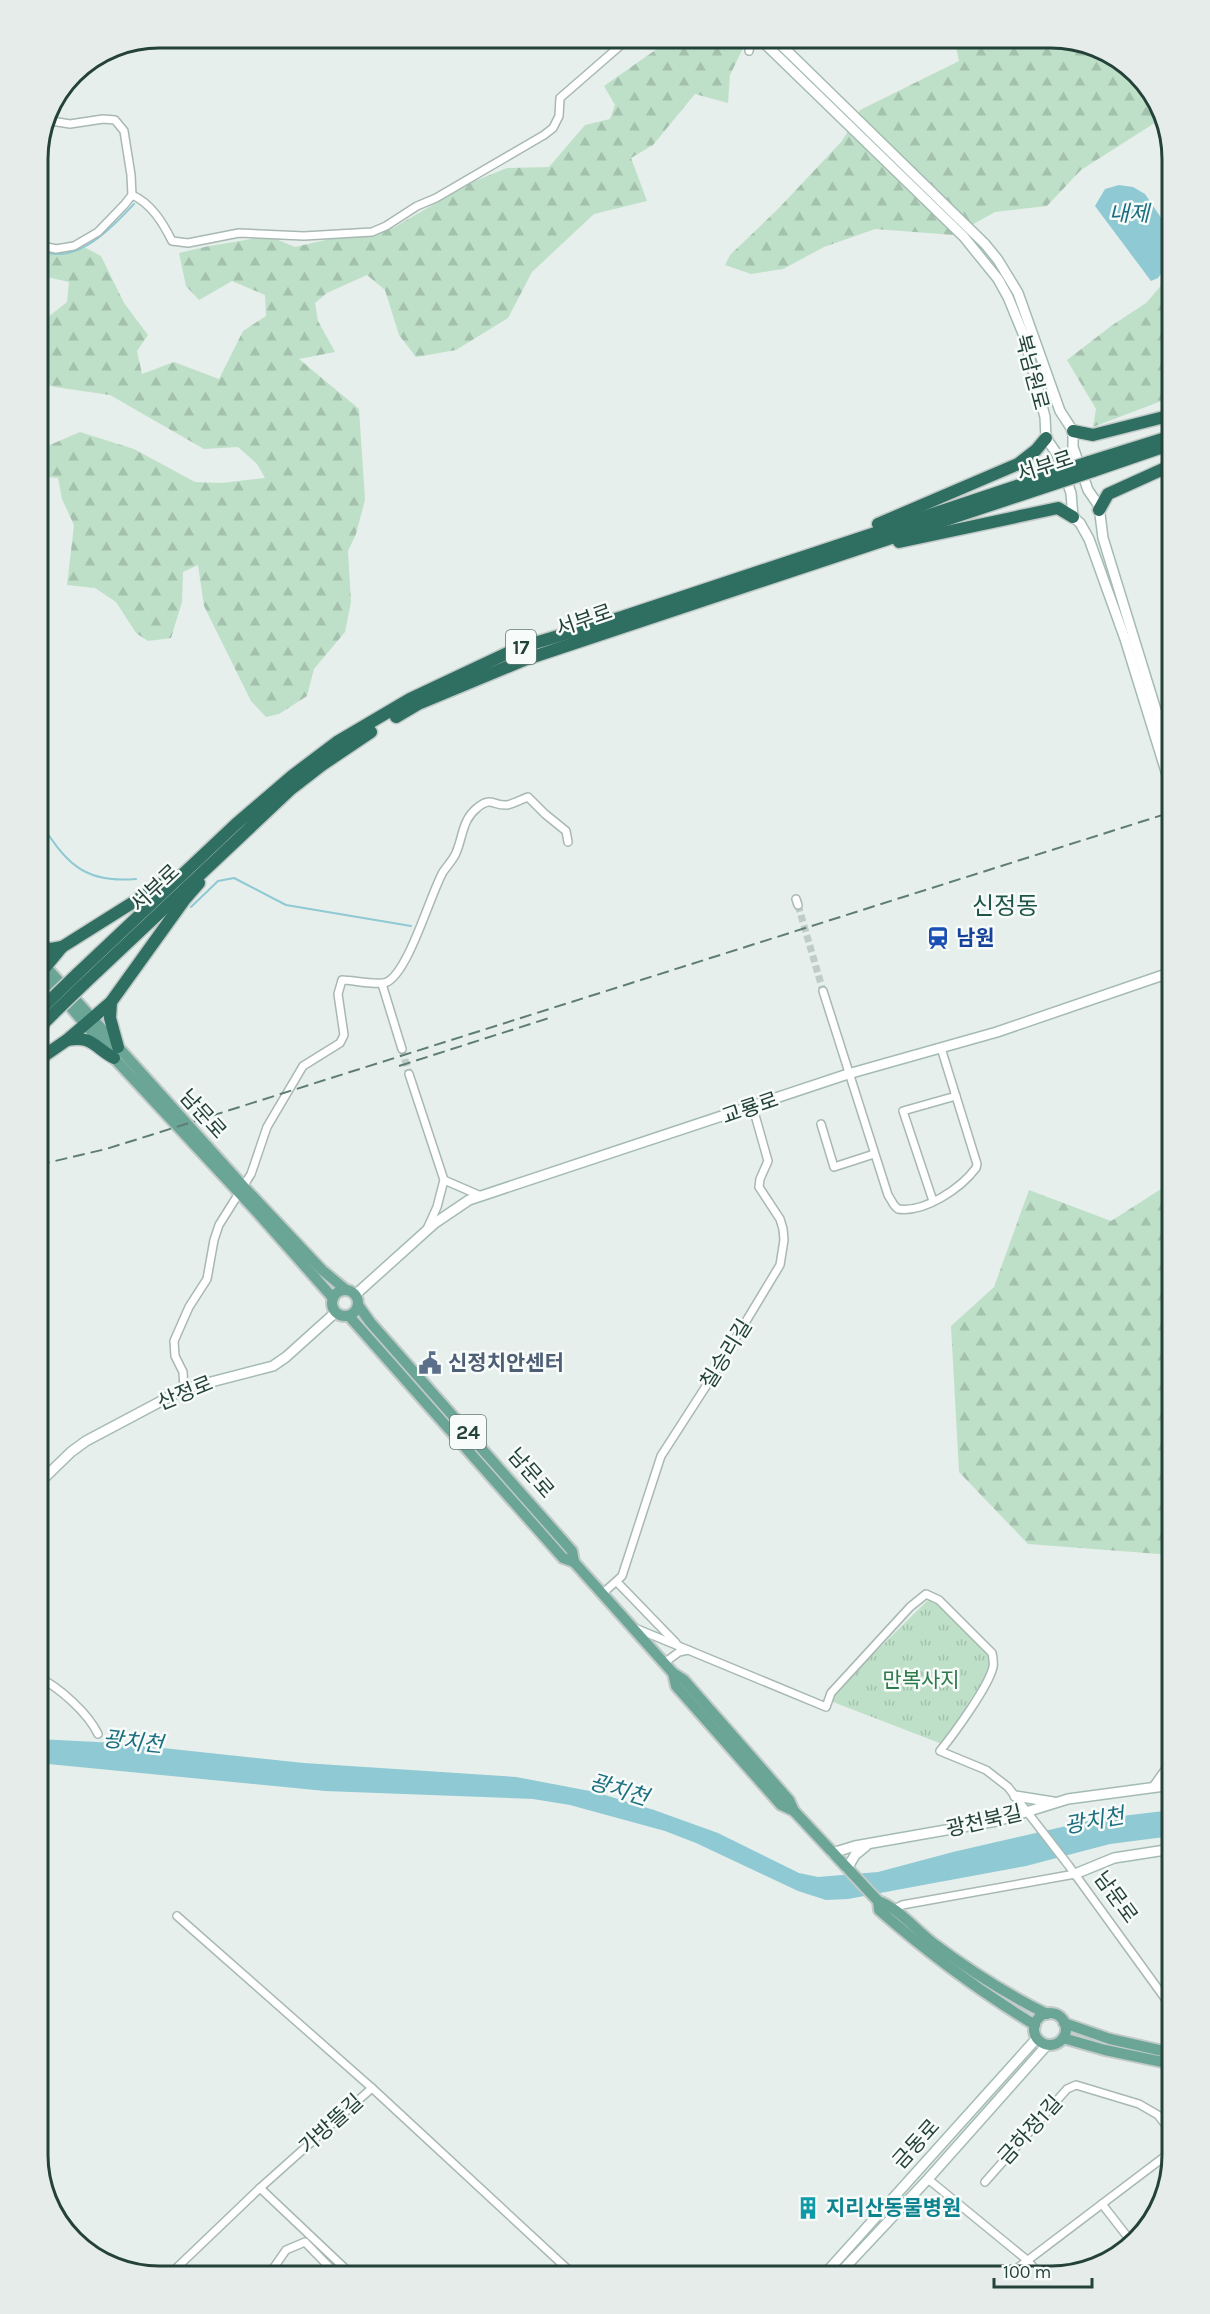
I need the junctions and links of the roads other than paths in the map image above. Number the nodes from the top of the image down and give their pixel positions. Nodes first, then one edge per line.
1 (618, 48) edge
2 (749, 48) edge
3 (769, 48) edge
4 (784, 48) edge
5 (748, 51) dead end
6 (55, 122) edge
7 (132, 195) junction
8 (48, 247) edge
9 (1162, 418) edge
10 (1070, 427) junction
11 (1046, 435) junction
12 (1162, 440) edge
13 (1162, 447) edge
14 (1091, 466) junction
15 (1162, 470) edge
16 (1099, 513) junction
17 (1076, 520) junction
18 (772, 572) junction
19 (1162, 727) edge
20 (1162, 759) edge
21 (241, 828) junction
22 (568, 842) dead end
23 (63, 947) junction
24 (48, 949) edge
25 (48, 961) edge
26 (1162, 976) edge
27 (48, 978) edge
28 (382, 984) junction
29 (823, 991) tunnel mouth
30 (111, 1002) junction
31 (48, 1008) edge
32 (89, 1022) junction
33 (67, 1040) junction
34 (941, 1048) junction
35 (402, 1049) tunnel mouth
36 (48, 1053) edge
37 (116, 1053) junction
38 (409, 1074) tunnel mouth
39 (848, 1074) junction
40 (956, 1096) junction
41 (753, 1108) junction
42 (820, 1125) dead end
43 (874, 1154) junction
44 (444, 1180) junction
45 (242, 1191) junction
46 (481, 1196) junction
47 (933, 1201) junction
48 (426, 1232) junction
49 (353, 1296) junction
50 (333, 1298) junction
51 (336, 1312) junction
52 (349, 1316) junction
53 (402, 1366) junction
54 (184, 1389) junction
55 (48, 1474) edge
56 (617, 1582) junction
57 (602, 1594) junction
58 (632, 1627) junction
59 (678, 1645) junction
60 (688, 1650) junction
61 (664, 1664) junction
62 (48, 1683) edge
63 (98, 1734) dead end
64 (1162, 1775) edge
65 (1162, 1787) edge
66 (1152, 1788) junction
67 (1015, 1796) junction
68 (1055, 1802) junction
69 (1028, 1811) junction
70 (866, 1846) junction
71 (1162, 1851) edge
72 (832, 1853) junction
73 (849, 1870) junction
74 (1072, 1870) junction
75 (878, 1901) junction
76 (893, 1910) junction
77 (177, 1916) dead end
78 (956, 1967) junction
79 (1162, 1993) edge
80 (1047, 2014) junction
81 (1064, 2023) junction
82 (1035, 2025) junction
83 (1063, 2038) junction
84 (1042, 2042) junction
85 (1162, 2050) edge
86 (1162, 2062) edge
87 (372, 2088) junction
88 (1162, 2120) edge
89 (1162, 2159) edge
90 (928, 2179) junction
91 (985, 2182) dead end
92 (260, 2188) junction
93 (1102, 2204) junction
94 (1126, 2236) edge
95 (1027, 2260) junction
96 (178, 2266) edge
97 (275, 2266) edge
98 (328, 2266) edge
99 (342, 2266) edge
100 (564, 2266) edge
101 (833, 2266) edge
102 (846, 2266) edge
103 (1020, 2266) edge
104 (1032, 2266) edge

1 - 7 street
2 - 5 street
3 - 11 street, 북남원로
4 - 10 street, 북남원로
6 - 7 street
7 - 8 street
9 - 10 highway
10 - 11 street
10 - 16 street, 북남원로
11 - 17 street, 북남원로
11 - 18 highway
12 - 14 highway, 서부로 / 17
13 - 14 highway, 서부로 / 17
14 - 18 highway, 서부로 / 17, bridge
15 - 16 highway
16 - 17 street
16 - 19 street, 북남원로
17 - 18 highway
17 - 20 street, 북남원로
18 - 21 highway, 서부로 / 17
21 - 23 highway
21 - 30 highway
21 - 31 highway, 서부로 / 17, bridge
22 - 28 street
23 - 24 highway
23 - 25 highway
26 - 34 street, 교룡로
27 - 32 main road, 남문로 / 24
28 - 35 street
28 - 45 street
29 - 39 street
30 - 32 highway
30 - 37 highway
32 - 33 highway
32 - 37 main road, 남문로 / 24
33 - 36 highway
33 - 37 highway
34 - 39 street, 교룡로
34 - 40 street
37 - 45 main road, 남문로 / 24
38 - 44 street
39 - 41 street, 교룡로
39 - 43 street
40 - 47 street
40 - 47 street
41 - 46 street, 교룡로
41 - 56 street, 칠승리길
42 - 43 street
43 - 47 street
44 - 46 street
44 - 48 street
45 - 49 main road, 남문로 / 24
45 - 50 main road, 남문로 / 24
45 - 54 street
46 - 48 street, 교룡로
48 - 49 street, 교룡로
49 - 50 main road
49 - 52 main road
49 - 53 main road, 남문로 / 24
50 - 51 main road, 남문로 / 24
51 - 52 main road
51 - 54 street, 산정로
52 - 53 main road, 남문로 / 24
53 - 57 main road, 남문로 / 24
54 - 55 street, 산정로
56 - 57 street, 칠승리길
56 - 59 street
57 - 58 main road, 남문로 / 24
58 - 59 street, 남문로
58 - 61 main road, 남문로 / 24
59 - 60 street, 남문로
60 - 61 street
60 - 67 street, 남문로
61 - 72 main road, 남문로 / 24
62 - 63 street
64 - 66 street
65 - 66 street, 광천북길
66 - 68 street, 광천북길
67 - 68 street
67 - 69 street
68 - 69 street, 광천북길
69 - 70 street, 광천북길
69 - 74 street, 남문로
70 - 72 street, 광천북길
70 - 73 street
71 - 74 street
72 - 73 main road, 남문로 / 24
73 - 75 main road, 남문로
74 - 76 street
74 - 79 street, 남문로
75 - 76 main road
75 - 78 main road
76 - 78 main road
77 - 87 street
78 - 80 main road
78 - 82 main road
80 - 81 main road
80 - 82 main road
81 - 83 main road
81 - 85 main road
82 - 84 main road
83 - 84 main road, 금동로
83 - 86 main road
84 - 90 street, 금동로
84 - 101 street, 금동로
87 - 92 street, 가방뜰길
87 - 100 street, 가방뜰길
88 - 91 street, 금하정1길
89 - 93 street
90 - 95 street
90 - 102 street, 금동로
92 - 96 street, 가방뜰길
92 - 99 street
93 - 94 street
93 - 95 street
95 - 103 street
95 - 104 street
97 - 98 street

